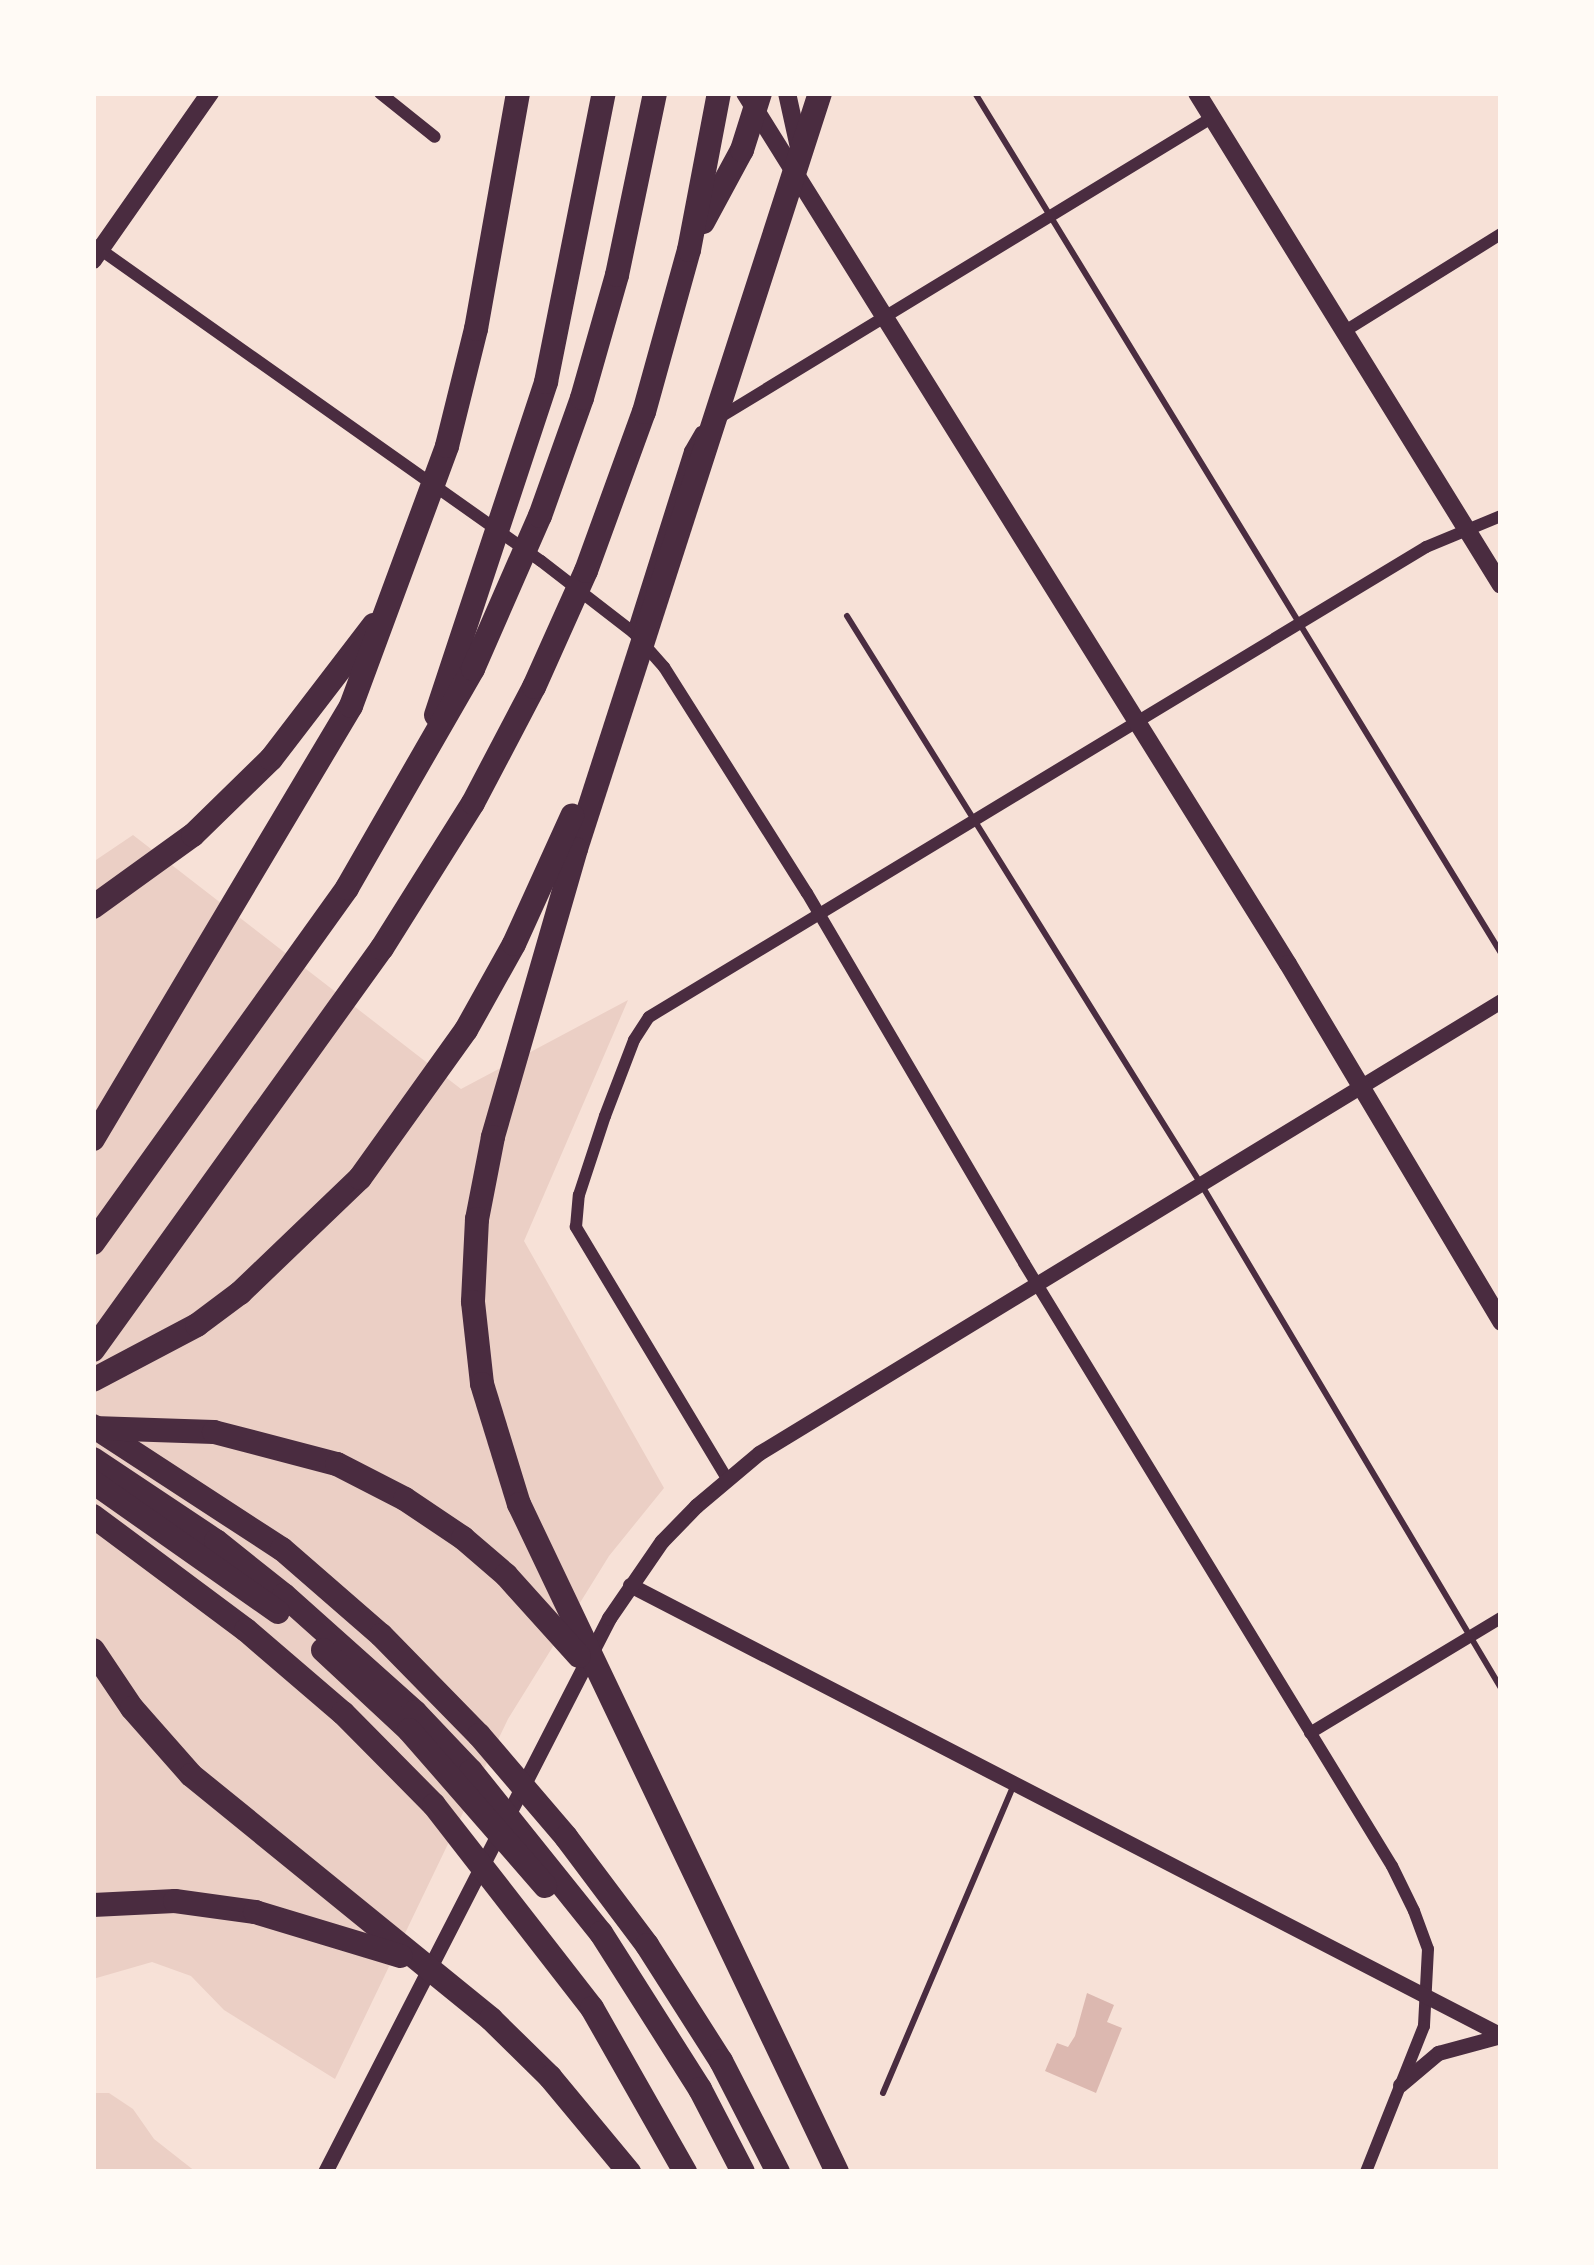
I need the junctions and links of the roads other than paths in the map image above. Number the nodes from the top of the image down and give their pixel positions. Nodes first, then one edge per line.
1 (210, 93) edge
2 (380, 93) edge
3 (518, 93) edge
4 (532, 93) edge
5 (604, 93) edge
6 (655, 93) edge
7 (719, 93) edge
8 (745, 93) edge
9 (760, 93) edge
10 (787, 93) edge
11 (820, 93) edge
12 (975, 93) edge
13 (1197, 93) edge
14 (1213, 117) junction
15 (435, 137) dead end
16 (505, 178) junction
17 (807, 186) junction
18 (1053, 218) junction
19 (1501, 234) edge
20 (689, 250) junction
21 (95, 251) edge
22 (888, 315) junction
23 (1345, 331) junction
24 (1501, 516) edge
25 (1468, 530) junction
26 (1501, 585) edge
27 (391, 604) junction
28 (848, 616) dead end
29 (1299, 622) junction
30 (633, 632) junction
31 (626, 693) junction
32 (1138, 719) junction
33 (413, 780) junction
34 (974, 819) junction
35 (93, 907) edge
36 (818, 911) junction
37 (1501, 953) edge
38 (1501, 1001) edge
39 (1361, 1087) junction
40 (93, 1139) edge
41 (1201, 1184) junction
42 (93, 1243) edge
43 (1037, 1283) junction
44 (1501, 1322) edge
45 (93, 1350) edge
46 (93, 1380) edge
47 (93, 1427) edge
48 (93, 1459) edge
49 (726, 1477) junction
50 (93, 1482) edge
51 (93, 1516) edge
52 (630, 1586) junction
53 (1501, 1618) edge
54 (1470, 1636) junction
55 (93, 1650) edge
56 (597, 1675) junction
57 (1501, 1688) edge
58 (1310, 1733) junction
59 (1014, 1785) junction
60 (93, 1906) edge
61 (431, 1968) junction
62 (1428, 1999) junction
63 (1501, 2036) edge
64 (1400, 2085) junction
65 (883, 2093) dead end
66 (325, 2172) edge
67 (629, 2172) edge
68 (686, 2172) edge
69 (725, 2172) edge
70 (742, 2172) edge
71 (778, 2172) edge
72 (837, 2172) edge
73 (1366, 2172) edge

1 - 21 main road
2 - 15 street
3 - 16 highway
4 - 16 highway
5 - 33 highway
6 - 33 highway
7 - 20 highway
8 - 17 main road
9 - 20 highway
10 - 17 main road
11 - 31 highway
12 - 18 lane
13 - 14 main road
14 - 18 street
14 - 23 main road
16 - 27 highway
17 - 22 main road
18 - 22 street
18 - 29 lane
19 - 23 street
20 - 45 highway
21 - 30 street
22 - 30 street
22 - 32 main road
23 - 25 main road
24 - 25 street
25 - 26 main road
25 - 29 street
27 - 35 highway
27 - 40 highway
28 - 34 lane
29 - 32 street
29 - 37 lane
30 - 36 street
31 - 46 highway
31 - 56 highway
32 - 34 street
32 - 39 main road
33 - 42 highway
34 - 36 street
34 - 41 lane
36 - 43 street
36 - 49 street
38 - 39 street
39 - 41 street
39 - 44 main road
41 - 43 street
41 - 54 lane
43 - 49 street
43 - 58 street
47 - 56 highway
47 - 71 highway
48 - 70 highway
49 - 52 street
50 - 69 highway
51 - 68 highway
52 - 59 street
52 - 66 street
53 - 54 street
54 - 57 lane
54 - 58 street
55 - 61 highway
56 - 72 highway
58 - 62 street
59 - 62 street
59 - 65 lane
60 - 61 highway
61 - 67 highway
62 - 63 street
62 - 64 street
63 - 64 street
64 - 73 street

